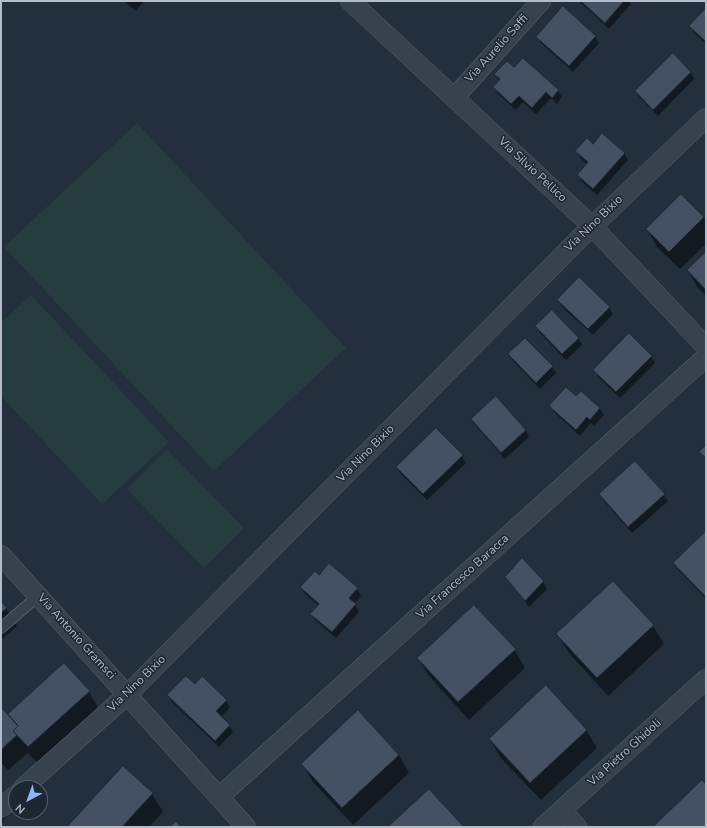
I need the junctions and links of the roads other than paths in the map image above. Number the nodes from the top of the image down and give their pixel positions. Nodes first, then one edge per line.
1 (350, 1) edge
2 (540, 1) edge
3 (454, 98) junction
4 (706, 118) edge
5 (592, 226) junction
6 (706, 347) edge
7 (706, 357) edge
8 (1, 555) edge
9 (38, 596) junction
10 (1, 628) edge
11 (704, 684) edge
12 (128, 694) junction
13 (32, 780) edge
14 (219, 797) junction
15 (562, 810) junction
16 (246, 827) edge
17 (543, 827) edge
18 (577, 827) edge

1 - 3 street, Via Silvio Pellico
2 - 3 street, Via Aurelio Saffi
3 - 5 street, Via Silvio Pellico
4 - 5 street, Via Nino Bixio
5 - 6 street, Via Silvio Pellico
5 - 12 street, Via Nino Bixio
7 - 14 street, Via Francesco Baracca
8 - 9 street, Via Antonio Gramsci
9 - 10 lane
9 - 12 street, Via Antonio Gramsci
11 - 15 street, Via Pietro Ghidoli
12 - 13 street, Via Nino Bixio
12 - 14 street, Via Antonio Gramsci
14 - 16 street, Via Antonio Gramsci
15 - 17 street, Via Pietro Ghidoli
15 - 18 street

